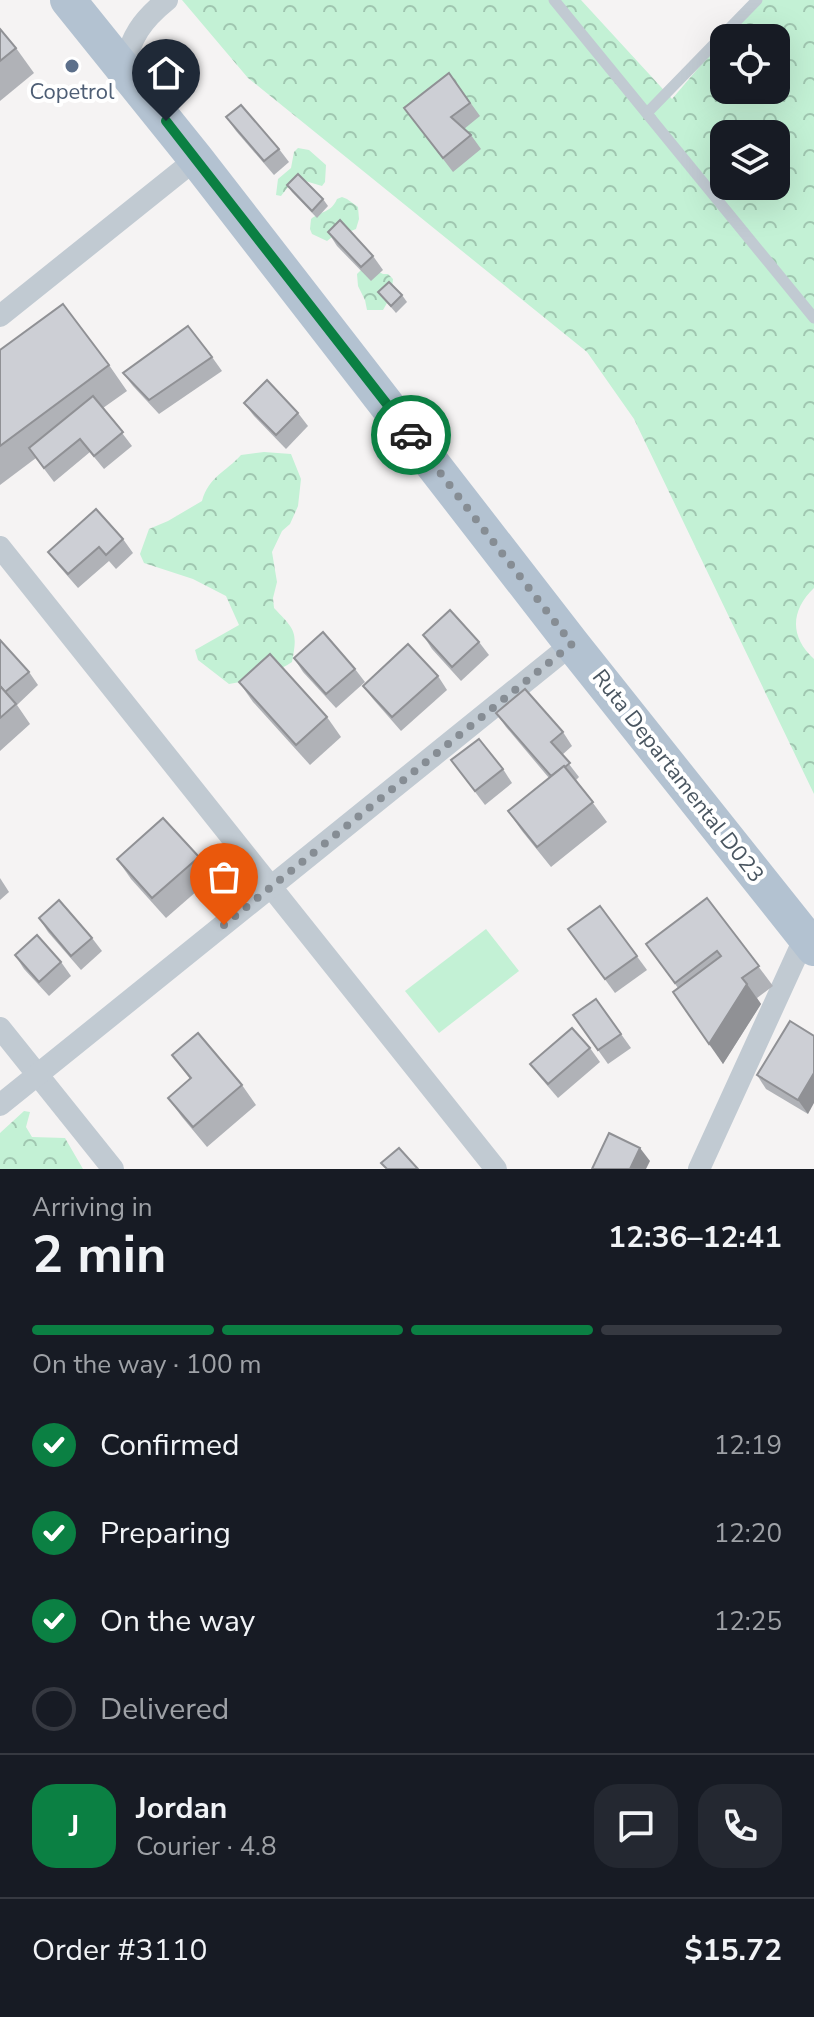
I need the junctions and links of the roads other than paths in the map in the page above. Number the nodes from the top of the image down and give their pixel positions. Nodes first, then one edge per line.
1 (68, 0) edge
2 (167, 0) edge
3 (554, 0) edge
4 (757, 0) edge
5 (123, 68) junction
6 (647, 113) junction
7 (196, 159) junction
8 (0, 316) edge
9 (814, 318) edge
10 (0, 547) edge
11 (572, 644) junction
12 (271, 887) junction
13 (810, 942) edge
14 (0, 1028) edge
15 (37, 1074) junction
16 (0, 1105) edge
17 (113, 1169) edge
18 (496, 1169) edge
19 (699, 1169) edge

1 - 5 main road, Ruta Departamental D023
2 - 5 street
3 - 6 lane
4 - 6 lane
5 - 7 main road, Ruta Departamental D023
6 - 9 lane
7 - 8 street
7 - 11 main road, Ruta Departamental D023
10 - 12 street
11 - 12 street
11 - 13 main road, Ruta Departamental D023
12 - 15 street
12 - 18 street
13 - 19 street
14 - 15 street
15 - 16 street
15 - 17 street

